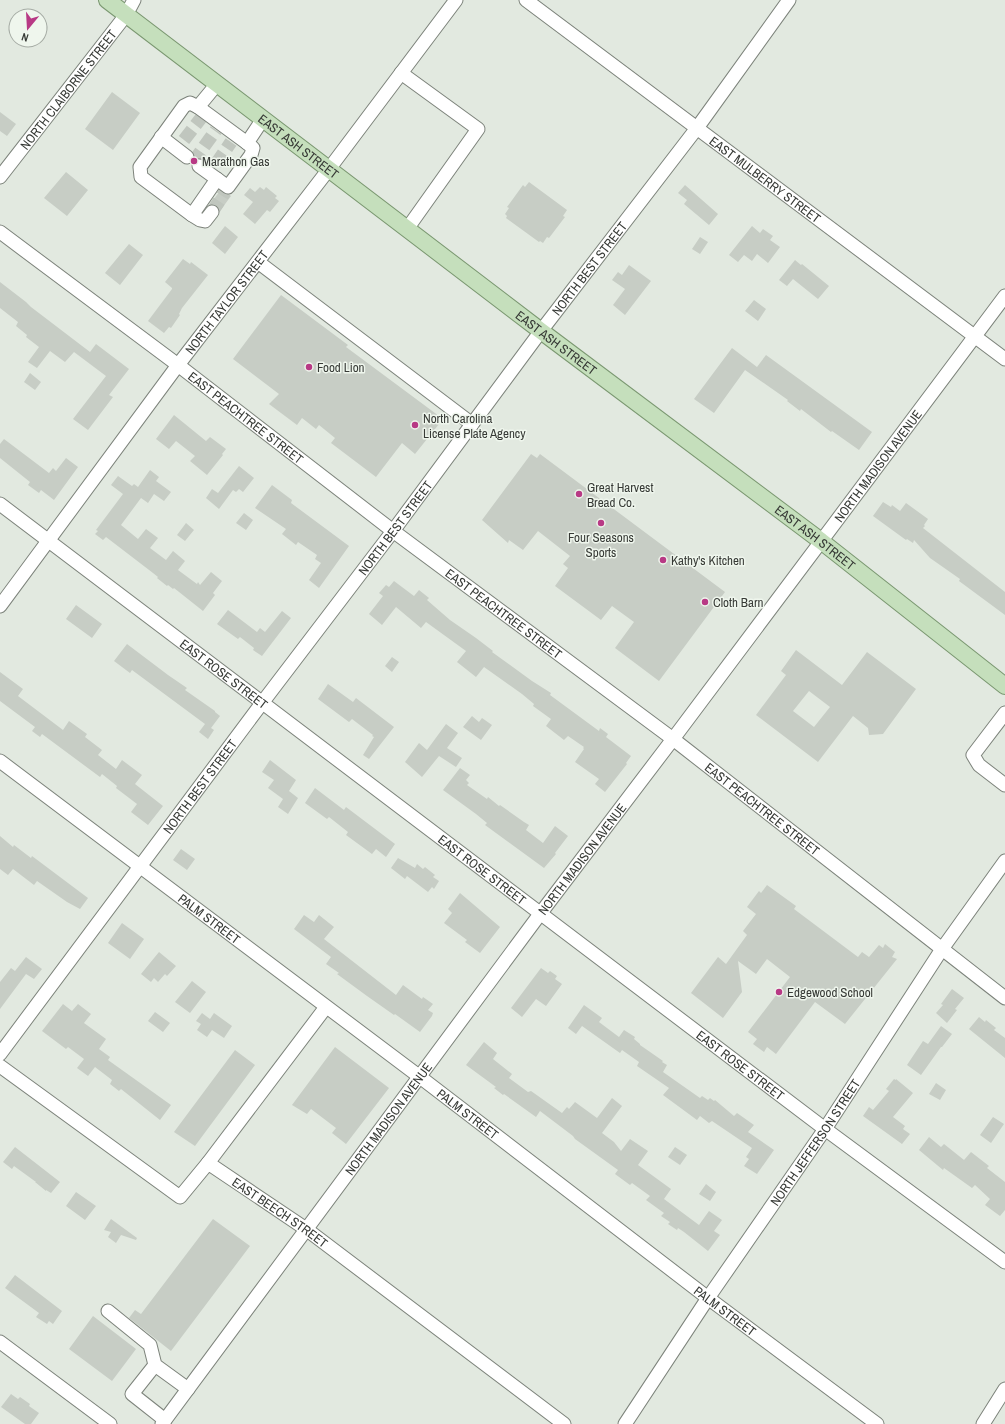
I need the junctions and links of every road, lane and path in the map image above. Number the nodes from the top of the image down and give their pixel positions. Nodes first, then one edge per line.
1 (106, 0) edge
2 (134, 0) edge
3 (456, 0) edge
4 (526, 0) edge
5 (789, 0) edge
6 (126, 15) junction
7 (402, 73) junction
8 (217, 84) junction
9 (202, 112) junction
10 (263, 119) junction
11 (697, 128) junction
12 (161, 137) junction
13 (247, 143) junction
14 (183, 149) dead end
15 (329, 169) junction
16 (0, 177) edge
17 (212, 212) tunnel mouth
18 (192, 215) junction
19 (406, 229) junction
20 (0, 232) edge
21 (258, 262) junction
22 (1005, 296) edge
23 (541, 331) junction
24 (975, 336) junction
25 (1005, 359) edge
26 (178, 365) junction
27 (472, 424) junction
28 (0, 504) edge
29 (393, 531) junction
30 (49, 541) junction
31 (821, 541) junction
32 (0, 606) edge
33 (1005, 686) edge
34 (262, 703) junction
35 (1004, 716) edge
36 (673, 739) junction
37 (0, 761) edge
38 (1005, 785) edge
39 (1005, 861) edge
40 (141, 867) junction
41 (540, 914) junction
42 (942, 949) junction
43 (1005, 998) edge
44 (326, 1007) junction
45 (0, 1054) edge
46 (0, 1066) edge
47 (420, 1077) junction
48 (825, 1129) junction
49 (208, 1164) junction
50 (306, 1229) junction
51 (1005, 1262) edge
52 (708, 1298) junction
53 (108, 1311) dead end
54 (0, 1342) edge
55 (155, 1365) junction
56 (188, 1389) junction
57 (1005, 1389) edge
58 (163, 1422) edge
59 (110, 1424) edge
60 (564, 1424) edge
61 (625, 1424) edge
62 (877, 1424) edge
63 (983, 1424) edge

1 - 6 main road, EAST ASH STREET
2 - 6 street, NORTH CLAIBORNE STREET
3 - 7 street, NORTH TAYLOR STREET
4 - 11 street, EAST MULBERRY STREET
5 - 11 street, NORTH BEST STREET
6 - 8 main road, EAST ASH STREET
6 - 16 street, NORTH CLAIBORNE STREET
7 - 15 street, NORTH TAYLOR STREET
7 - 19 street
8 - 9 street
8 - 10 main road, EAST ASH STREET
9 - 12 street
9 - 13 street
10 - 13 street
10 - 15 main road, EAST ASH STREET
11 - 23 street, NORTH BEST STREET
11 - 24 street, EAST MULBERRY STREET
12 - 14 street
12 - 18 street
13 - 18 street
15 - 19 main road, EAST ASH STREET
15 - 21 street, NORTH TAYLOR STREET
17 - 18 street
19 - 23 main road, EAST ASH STREET
20 - 26 street, EAST PEACHTREE STREET
21 - 26 street, NORTH TAYLOR STREET
21 - 27 street
22 - 24 street, NORTH MADISON AVENUE
23 - 27 street, NORTH BEST STREET
23 - 31 main road, EAST ASH STREET
24 - 25 street, EAST MULBERRY STREET
24 - 31 street, NORTH MADISON AVENUE
26 - 29 street, EAST PEACHTREE STREET
26 - 30 street, NORTH TAYLOR STREET
27 - 29 street, NORTH BEST STREET
28 - 30 street, EAST ROSE STREET
29 - 34 street, NORTH BEST STREET
29 - 36 street, EAST PEACHTREE STREET
30 - 32 street, NORTH TAYLOR STREET
30 - 34 street, EAST ROSE STREET
31 - 33 main road, EAST ASH STREET
31 - 36 street, NORTH MADISON AVENUE
34 - 40 street, NORTH BEST STREET
34 - 41 street, EAST ROSE STREET
35 - 38 street
36 - 41 street, NORTH MADISON AVENUE
36 - 42 street, EAST PEACHTREE STREET
37 - 40 street, PALM STREET
39 - 42 street, NORTH JEFFERSON STREET
40 - 44 street, PALM STREET
40 - 45 street, NORTH BEST STREET
41 - 47 street, NORTH MADISON AVENUE
41 - 48 street, EAST ROSE STREET
42 - 43 street, EAST PEACHTREE STREET
42 - 48 street, NORTH JEFFERSON STREET
44 - 47 street, PALM STREET
44 - 49 street
46 - 49 street
47 - 50 street, NORTH MADISON AVENUE
47 - 52 street, PALM STREET
48 - 51 street, EAST ROSE STREET
48 - 52 street, NORTH JEFFERSON STREET
49 - 50 street, EAST BEECH STREET
50 - 56 street, NORTH MADISON AVENUE
50 - 60 street, EAST BEECH STREET
52 - 61 street, NORTH JEFFERSON STREET
52 - 62 street, PALM STREET
53 - 55 street
54 - 59 street
55 - 56 street
55 - 58 street
56 - 58 street, NORTH MADISON AVENUE
57 - 63 street

